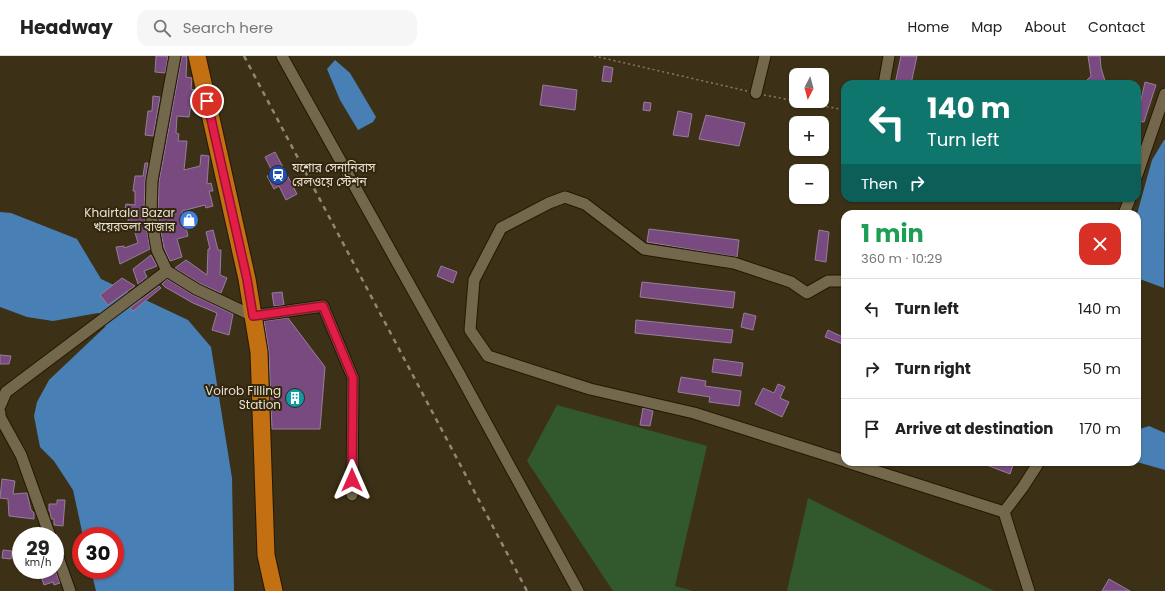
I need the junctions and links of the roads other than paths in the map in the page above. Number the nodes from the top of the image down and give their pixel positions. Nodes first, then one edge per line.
1 (175, 56) edge
2 (198, 56) edge
3 (282, 56) edge
4 (765, 56) edge
5 (890, 56) edge
6 (885, 80) edge
7 (756, 93) road end
8 (1165, 94) edge
9 (1141, 163) edge
10 (167, 271) junction
11 (841, 281) edge
12 (253, 316) junction
13 (3, 391) edge
14 (0, 406) edge
15 (0, 413) edge
16 (841, 460) edge
17 (859, 466) edge
18 (1036, 466) edge
19 (352, 495) dead end
20 (1004, 512) junction
21 (47, 527) edge
22 (64, 574) edge
23 (70, 591) edge
24 (274, 591) edge
25 (578, 591) edge
26 (1029, 591) edge

1 - 10 street
2 - 12 highway
3 - 25 street
4 - 7 street
5 - 6 street
8 - 9 street
10 - 12 street
10 - 13 street
11 - 16 street
12 - 19 street
12 - 24 highway
13 - 14 street
15 - 21 street
17 - 20 street
18 - 20 street
20 - 26 street
22 - 23 street

